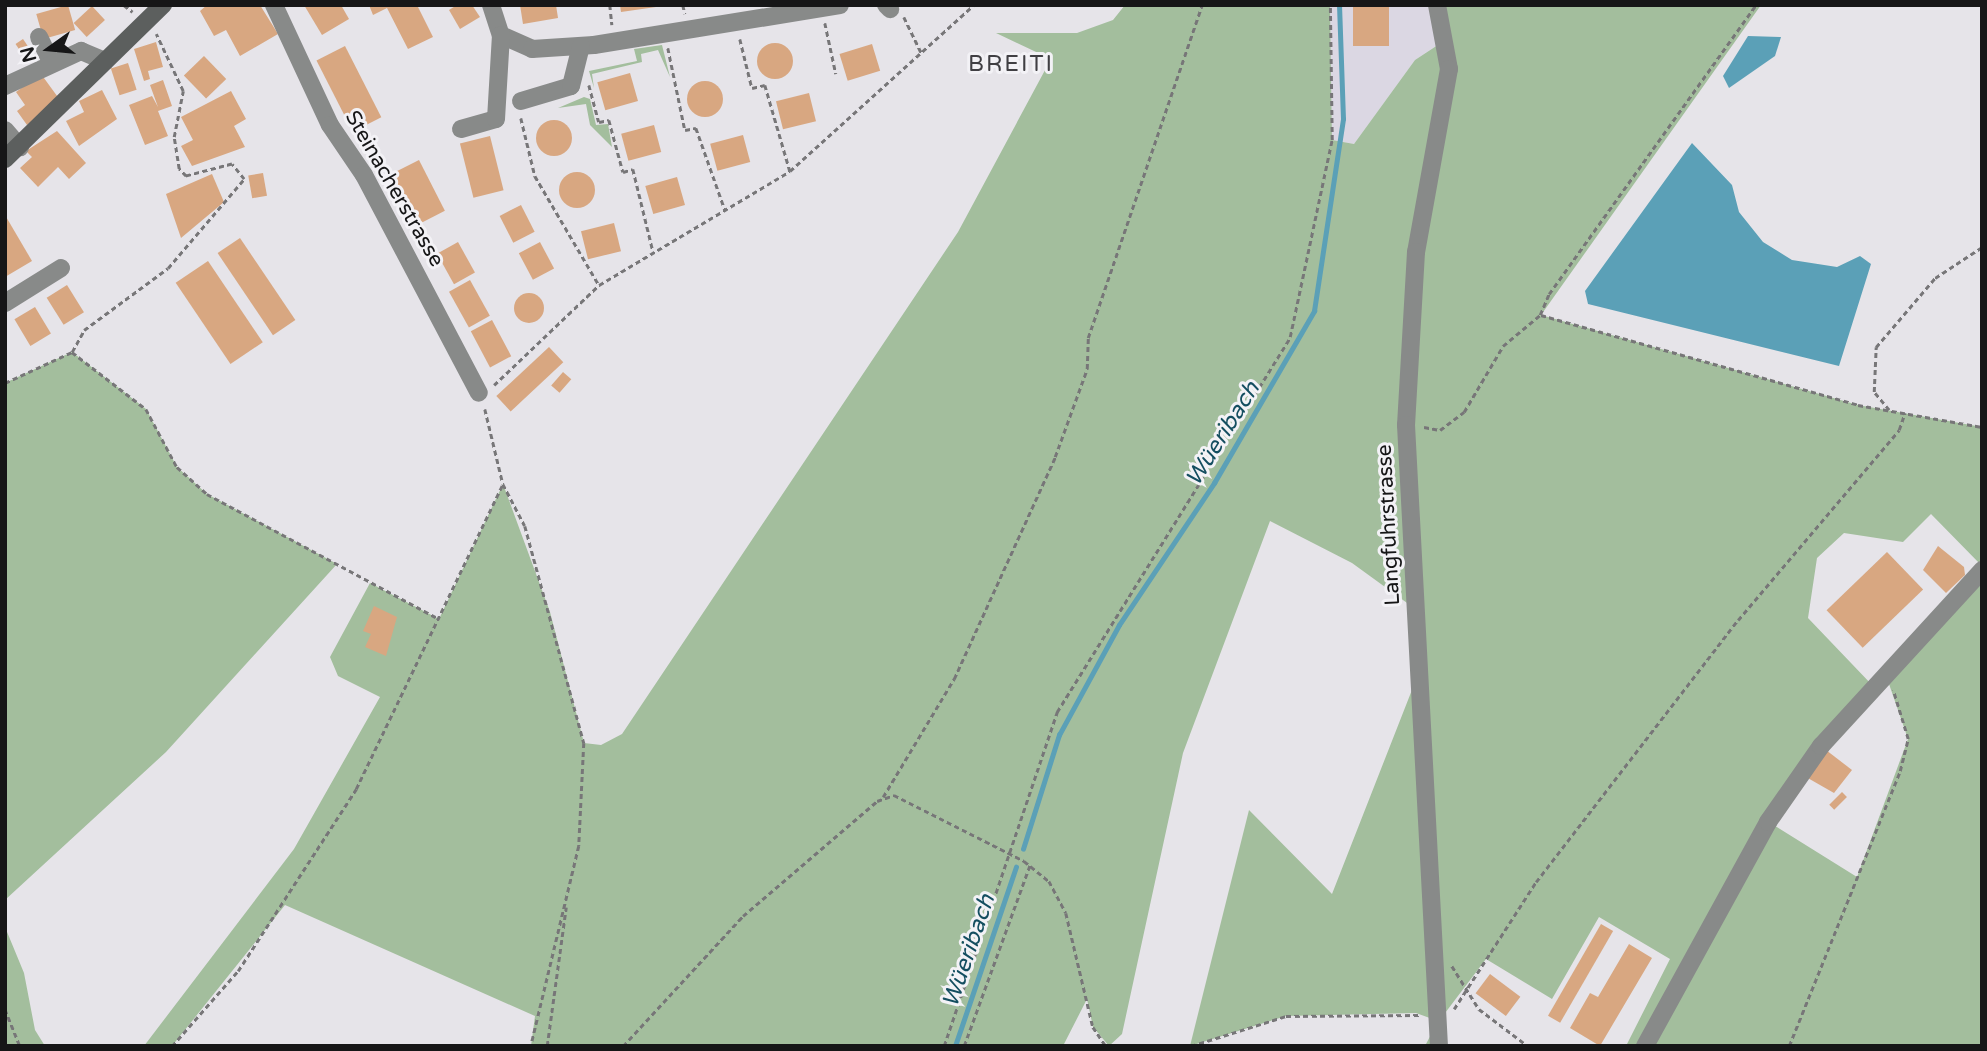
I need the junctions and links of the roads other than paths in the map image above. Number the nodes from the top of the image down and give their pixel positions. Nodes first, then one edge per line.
1 (163, 5) edge
2 (274, 5) edge
3 (491, 5) edge
4 (1437, 5) edge
5 (831, 6) edge
6 (501, 35) junction
7 (38, 37) dead end
8 (581, 46) junction
9 (105, 61) junction
10 (51, 62) junction
11 (5, 86) edge
12 (521, 101) road end
13 (460, 129) dead end
14 (5, 130) edge
15 (20, 146) junction
16 (5, 159) edge
17 (61, 268) dead end
18 (5, 303) edge
19 (479, 393) road end
20 (1982, 570) edge
21 (1439, 1046) edge
22 (1645, 1046) edge

1 - 9 street
2 - 19 street, Steinacherstrasse
3 - 6 street
4 - 21 street, Langfuhrstrasse
5 - 8 street
6 - 8 street
6 - 13 street
7 - 10 street
8 - 12 street
9 - 10 street
9 - 15 street
10 - 11 street
14 - 15 street
15 - 16 street
17 - 18 street
20 - 22 street

